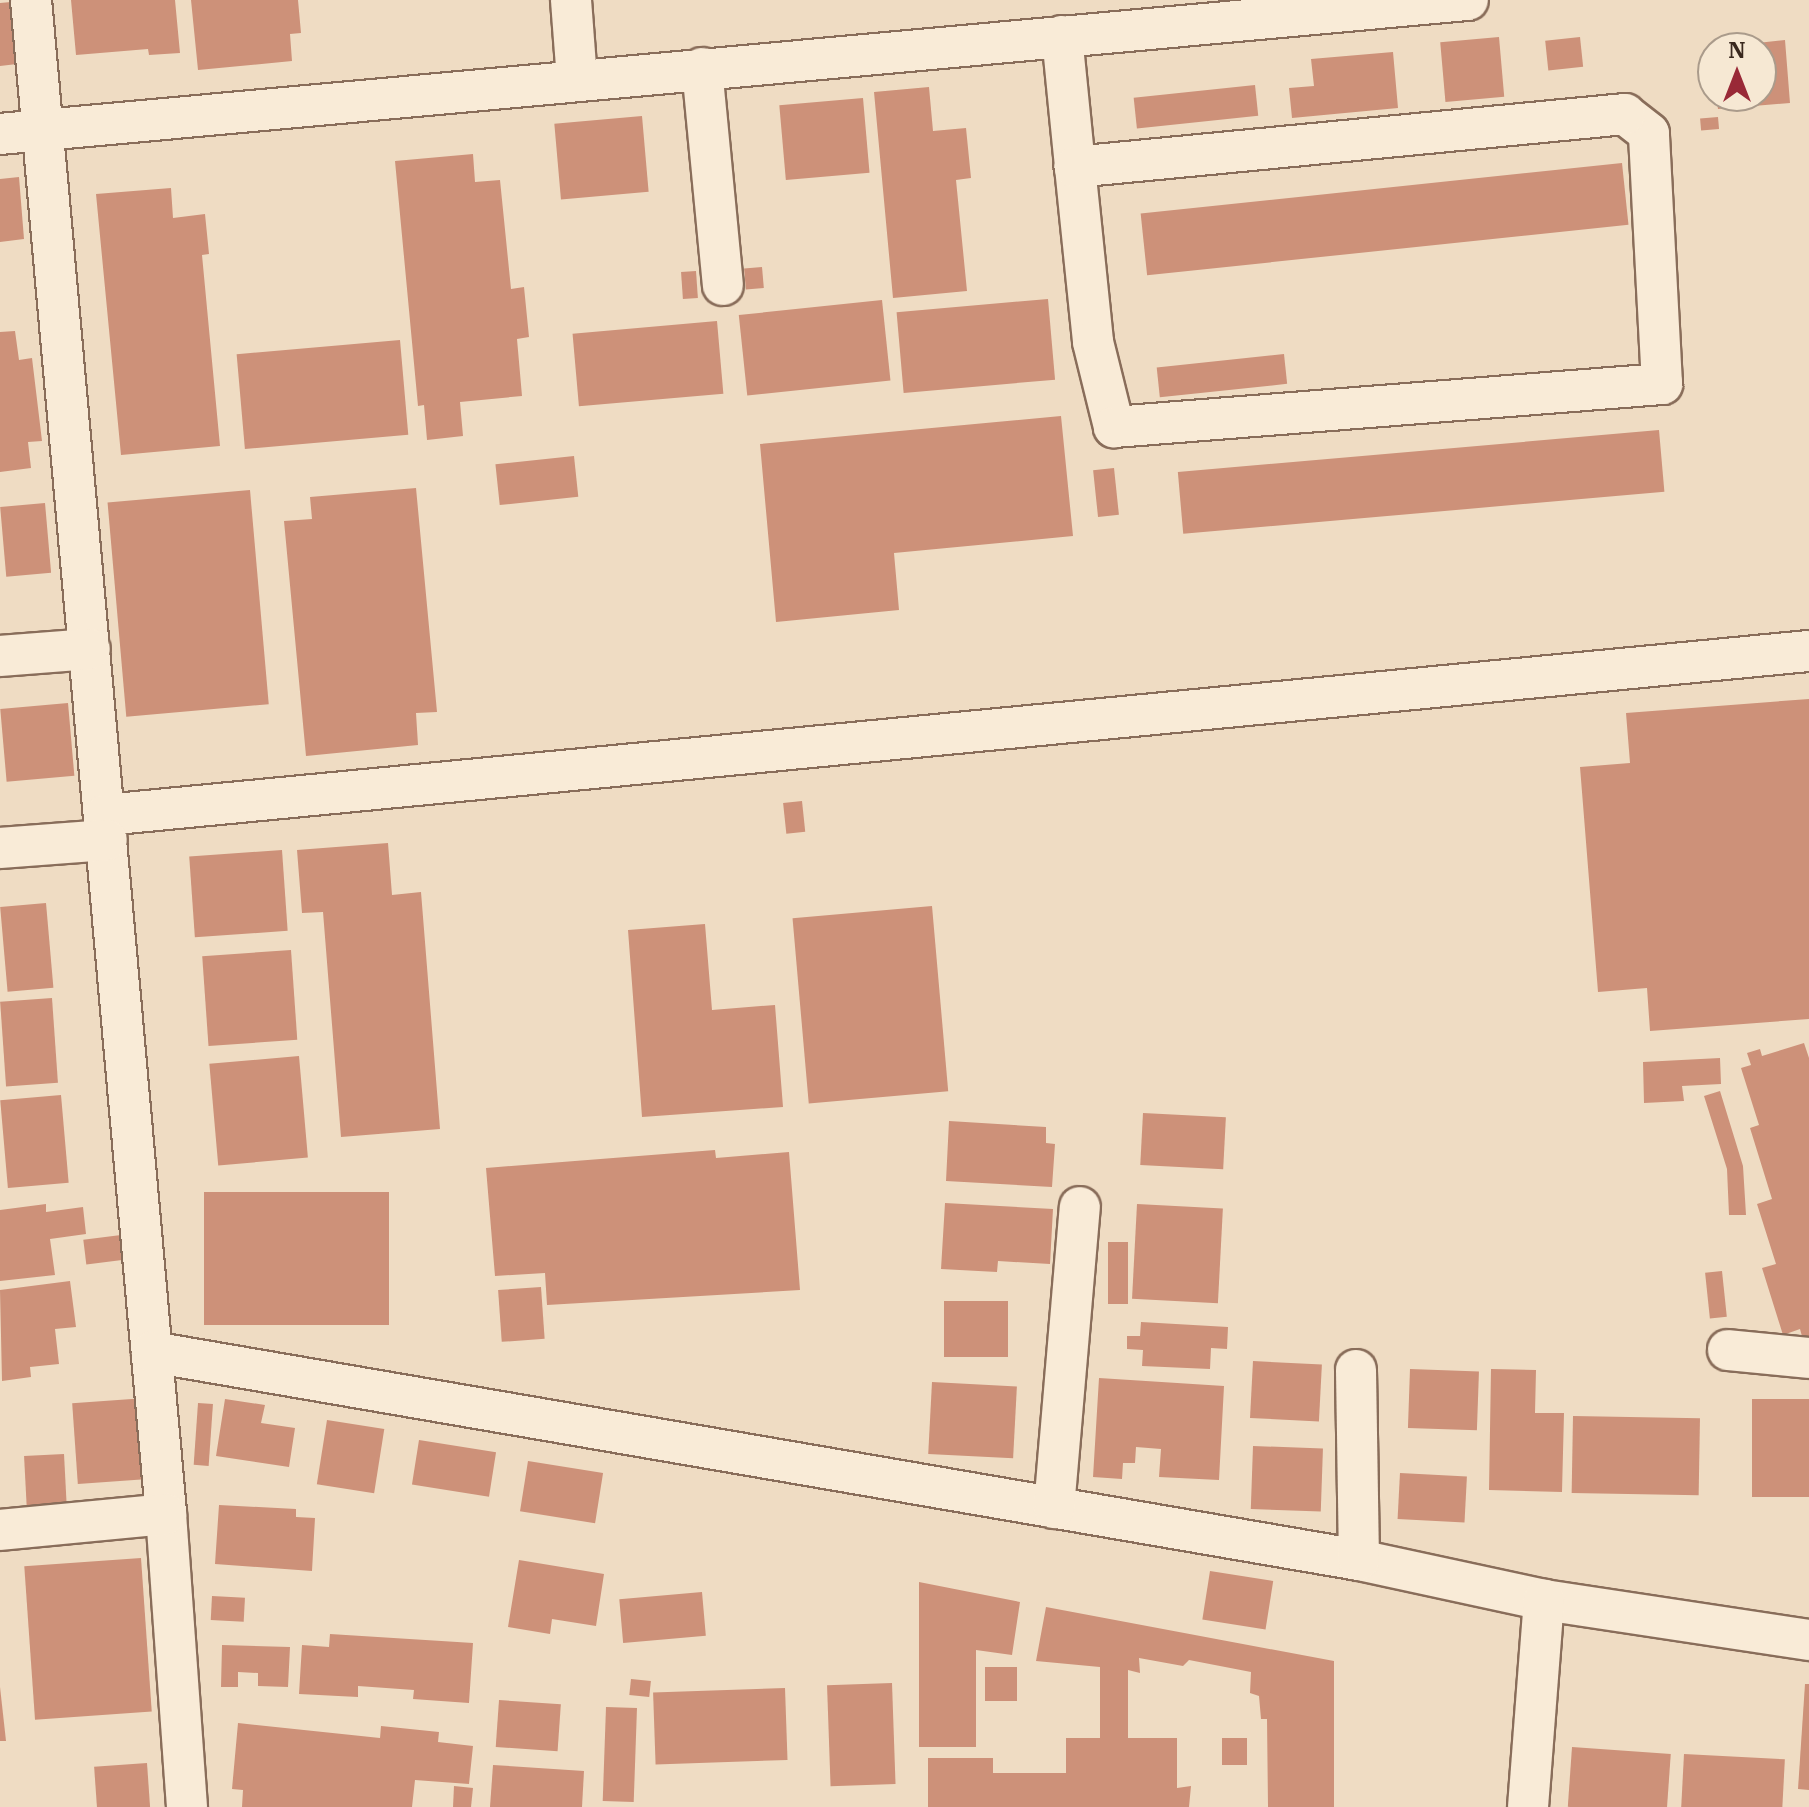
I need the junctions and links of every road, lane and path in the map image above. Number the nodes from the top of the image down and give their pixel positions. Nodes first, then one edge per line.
1 (31, 0) edge
2 (571, 0) edge
3 (1468, 0) edge
4 (1369, 4) edge
5 (1062, 36) junction
6 (702, 68) junction
7 (577, 79) junction
8 (45, 129) junction
9 (0, 134) edge
10 (1075, 167) junction
11 (723, 285) dead end
12 (90, 649) junction
13 (1809, 651) edge
14 (0, 656) edge
15 (106, 827) junction
16 (0, 848) edge
17 (1080, 1207) dead end
18 (1728, 1350) dead end
19 (152, 1352) junction
20 (1809, 1358) edge
21 (1356, 1370) dead end
22 (1054, 1508) junction
23 (166, 1514) junction
24 (0, 1530) edge
25 (1359, 1560) junction
26 (1544, 1600) junction
27 (1809, 1640) edge
28 (187, 1807) edge
29 (1528, 1807) edge

1 - 8 street
2 - 7 street
3 - 4 street
4 - 5 street
5 - 6 street
5 - 10 street
6 - 7 street
6 - 11 street
7 - 8 street
8 - 9 street
8 - 12 street
10 - 10 street
12 - 14 street
12 - 15 street
13 - 15 street
15 - 16 street
15 - 19 street
17 - 22 street
18 - 20 street
19 - 22 street
19 - 23 street
21 - 25 street
22 - 25 street
23 - 24 street
23 - 28 street
25 - 26 street
26 - 27 street
26 - 29 street

